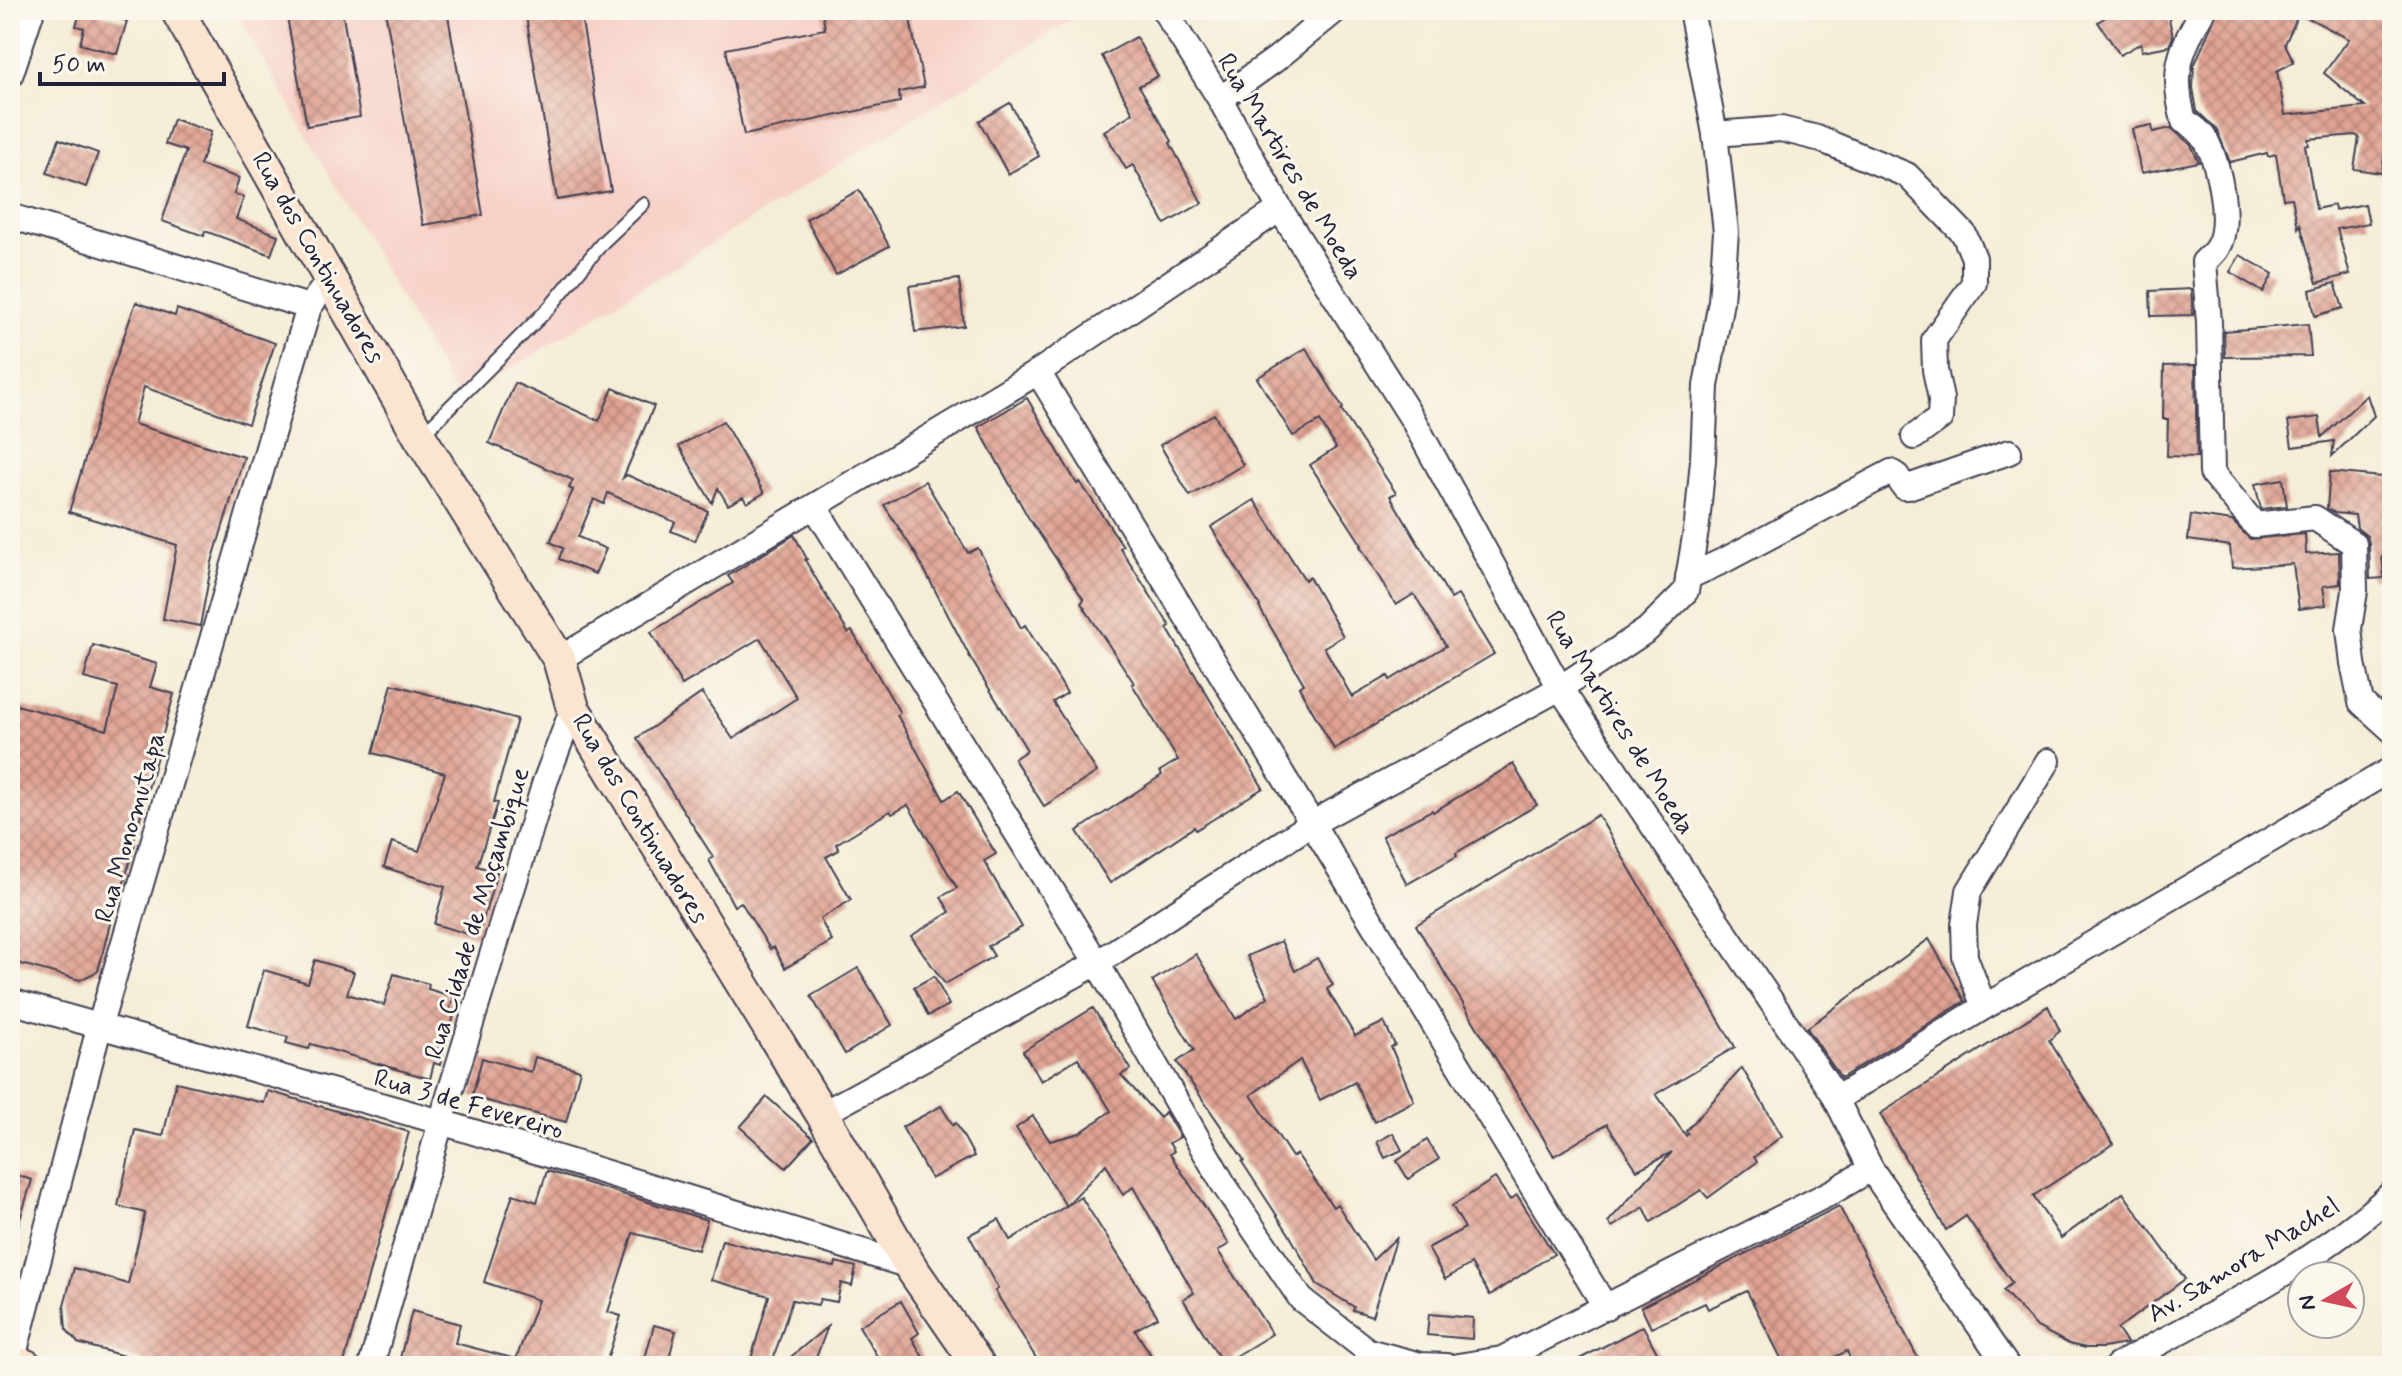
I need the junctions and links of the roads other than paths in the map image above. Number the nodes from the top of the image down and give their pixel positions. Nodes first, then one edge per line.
1 (32, 10) edge
2 (177, 10) edge
3 (1164, 10) edge
4 (1336, 10) edge
5 (1691, 10) edge
6 (2203, 10) edge
7 (10, 76) edge
8 (1220, 99) junction
9 (1715, 134) junction
10 (643, 204) dead end
11 (1280, 209) junction
12 (10, 216) edge
13 (331, 278) junction
14 (309, 307) junction
15 (1038, 372) junction
16 (420, 437) junction
17 (1914, 437) dead end
18 (2009, 452) dead end
19 (815, 507) junction
20 (1688, 577) junction
21 (559, 659) junction
22 (1560, 688) junction
23 (573, 708) junction
24 (2392, 730) edge
25 (2048, 761) dead end
26 (2392, 769) edge
27 (1311, 824) junction
28 (1097, 963) junction
29 (10, 1001) edge
30 (1984, 1007) junction
31 (99, 1028) junction
32 (1836, 1099) junction
33 (822, 1114) junction
34 (441, 1122) junction
35 (1871, 1169) junction
36 (2392, 1193) edge
37 (910, 1266) junction
38 (1606, 1308) junction
39 (15, 1364) edge
40 (371, 1366) edge
41 (979, 1366) edge
42 (1446, 1366) edge
43 (1458, 1366) edge
44 (2007, 1366) edge
45 (2117, 1366) edge

1 - 7 street
2 - 13 street, Rua dos Continuadores
3 - 8 street, Rua Martires de Moeda
4 - 8 street
5 - 9 street
6 - 24 street
8 - 11 street, Rua Martires de Moeda
9 - 17 street
9 - 20 street
10 - 16 lane
11 - 15 street
11 - 22 street, Rua Martires de Moeda
12 - 14 street
13 - 14 street
13 - 16 street, Rua dos Continuadores
14 - 31 street, Rua Monomutapa
15 - 19 street
15 - 27 street
16 - 21 street, Rua dos Continuadores
18 - 20 street
19 - 21 street
19 - 28 street
20 - 22 street
21 - 23 street, Rua dos Continuadores
22 - 27 street
22 - 32 street, Rua Martires de Moeda
23 - 33 street, Rua dos Continuadores
23 - 34 street, Rua Cidade de Moçambique
25 - 30 street
26 - 30 street
27 - 28 street
27 - 38 street
28 - 33 street
28 - 42 street
29 - 31 street, Rua 3 de Fevereiro
30 - 32 street
31 - 34 street, Rua 3 de Fevereiro
31 - 39 street, Rua Monomutapa
32 - 35 street, Rua Martires de Moeda
33 - 37 street, Rua dos Continuadores
34 - 37 street, Rua 3 de Fevereiro
34 - 40 street, Rua Cidade de Moçambique
35 - 38 street
35 - 44 street, Rua Martires de Moeda
36 - 45 street, Av. Samora Machel
37 - 41 street, Rua dos Continuadores
38 - 43 street

